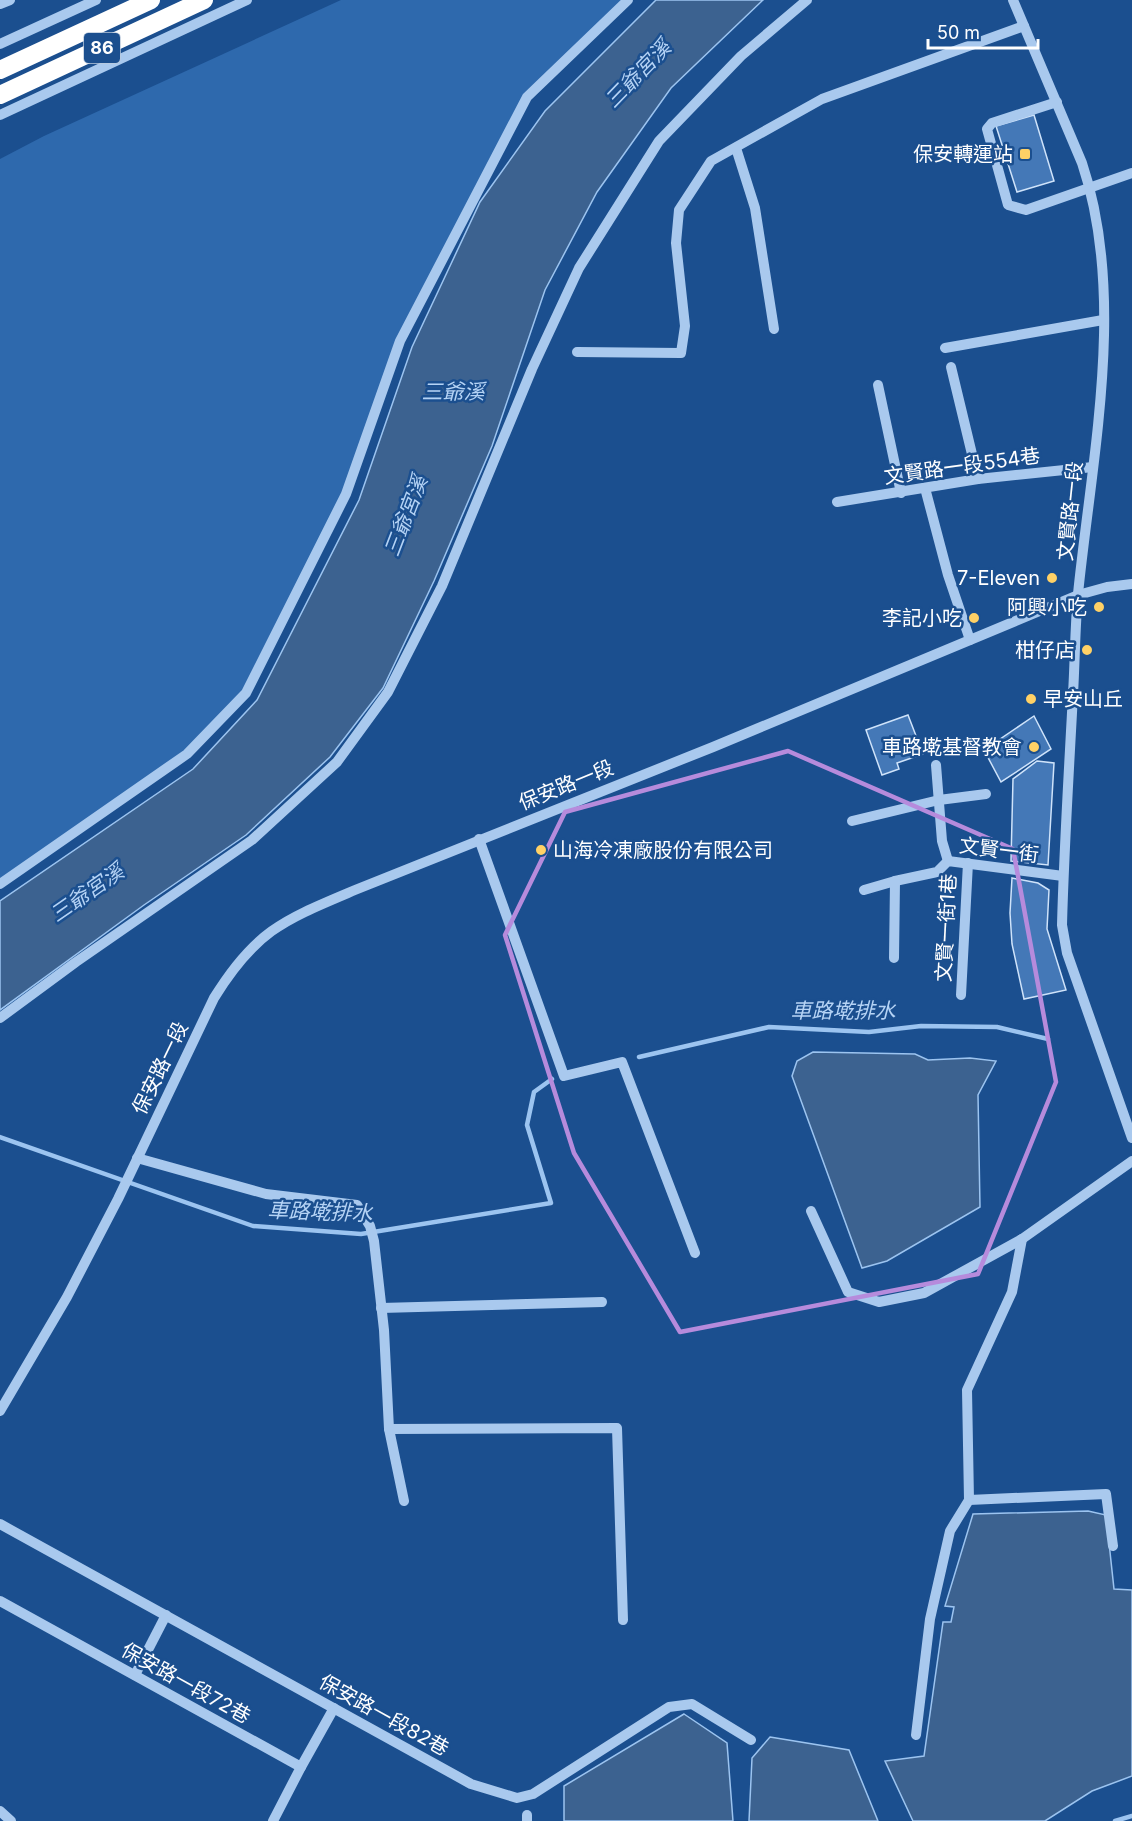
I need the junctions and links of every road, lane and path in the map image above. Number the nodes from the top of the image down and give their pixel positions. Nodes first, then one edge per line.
1 (10, 0) edge
2 (96, 0) edge
3 (151, 0) edge
4 (204, 0) edge
5 (247, 0) edge
6 (628, 0) edge
7 (807, 0) edge
8 (1012, 0) edge
9 (0, 4) edge
10 (1024, 26) junction
11 (0, 44) edge
12 (0, 70) edge
13 (0, 95) edge
14 (1057, 102) junction
15 (0, 115) edge
16 (736, 148) junction
17 (1132, 173) edge
18 (1090, 188) junction
19 (1103, 320) junction
20 (774, 329) dead end
21 (945, 348) dead end
22 (577, 352) dead end
23 (951, 367) dead end
24 (878, 385) dead end
25 (1093, 467) junction
26 (978, 479) junction
27 (925, 488) junction
28 (901, 493) junction
29 (837, 502) dead end
30 (1132, 584) edge
31 (1078, 595) junction
32 (970, 640) junction
33 (936, 765) dead end
34 (986, 794) dead end
35 (939, 800) junction
36 (852, 821) dead end
37 (479, 839) junction
38 (948, 861) junction
39 (968, 863) junction
40 (1063, 876) junction
41 (895, 880) junction
42 (0, 884) edge
43 (864, 890) dead end
44 (894, 958) dead end
45 (961, 995) dead end
46 (0, 1018) edge
47 (1132, 1138) edge
48 (136, 1161) junction
49 (1132, 1161) edge
50 (811, 1211) dead end
51 (1022, 1239) junction
52 (695, 1253) dead end
53 (602, 1302) dead end
54 (381, 1308) junction
55 (0, 1411) edge
56 (389, 1429) junction
57 (969, 1500) junction
58 (404, 1501) dead end
59 (0, 1524) edge
60 (1113, 1546) dead end
61 (0, 1601) edge
62 (166, 1616) junction
63 (623, 1620) dead end
64 (135, 1675) junction
65 (334, 1708) junction
66 (916, 1735) dead end
67 (751, 1740) dead end
68 (301, 1767) junction
69 (0, 1811) edge
70 (11, 1821) edge
71 (273, 1821) edge

1 - 9 street
2 - 11 street
3 - 12 highway, 86
4 - 13 highway, 86
5 - 15 street
6 - 42 street
7 - 46 street
8 - 10 street, 文賢路一段
10 - 14 street, 文賢路一段
10 - 16 street
14 - 18 street, 文賢路一段
14 - 18 street
16 - 20 street
16 - 22 street
17 - 18 street
18 - 19 street, 文賢路一段
19 - 21 street
19 - 25 street, 文賢路一段
23 - 26 street
24 - 28 street
25 - 26 street, 文賢路一段554巷
25 - 31 street, 文賢路一段
26 - 27 street, 文賢路一段554巷
27 - 28 street, 文賢路一段554巷
27 - 32 street
28 - 29 street, 文賢路一段554巷
30 - 31 street, 保安路一段
31 - 32 street, 保安路一段
31 - 40 street, 文賢路一段
32 - 37 street, 保安路一段
33 - 35 street
34 - 35 street
35 - 36 street
35 - 38 street
37 - 48 street, 保安路一段
37 - 52 street
38 - 39 street, 文賢一街
38 - 41 street, 文賢一街
39 - 40 street, 文賢一街
39 - 45 street, 文賢一街1巷
40 - 47 street, 文賢路一段
41 - 43 street, 文賢一街
41 - 44 street
48 - 54 street
48 - 55 street, 保安路一段
49 - 51 street
50 - 51 street
51 - 57 street
53 - 54 street
54 - 56 street
56 - 58 street
56 - 63 street
57 - 60 street
57 - 66 street
59 - 62 street, 保安路一段82巷
61 - 64 street, 保安路一段72巷
62 - 64 street
62 - 65 street, 保安路一段82巷
64 - 68 street, 保安路一段72巷
65 - 67 street, 保安路一段82巷
65 - 68 street
68 - 71 street
69 - 70 street

